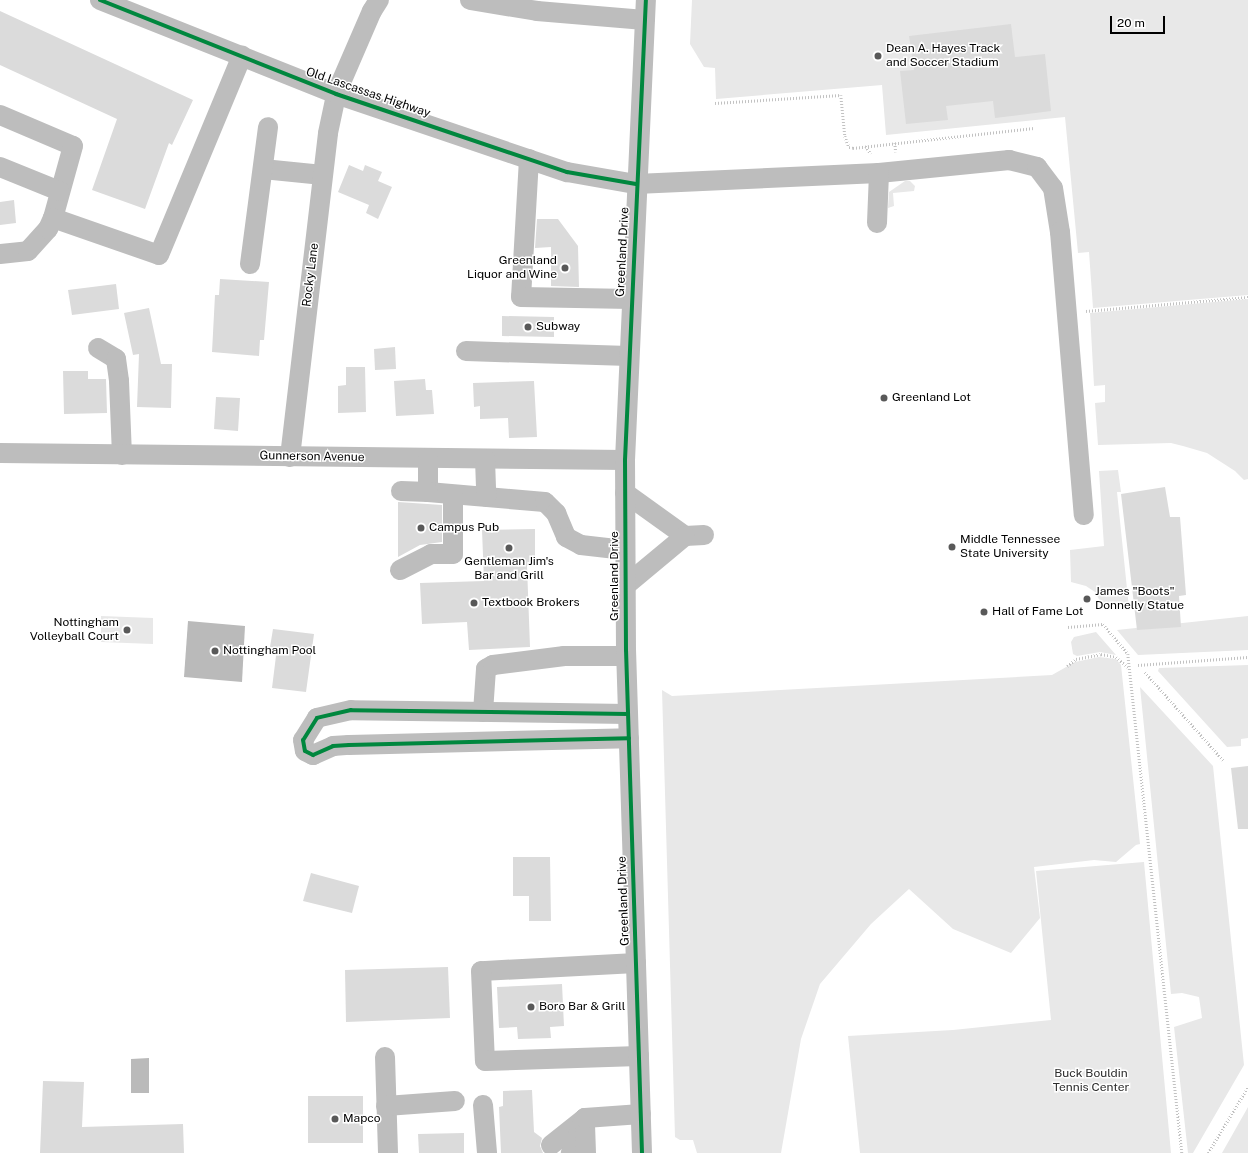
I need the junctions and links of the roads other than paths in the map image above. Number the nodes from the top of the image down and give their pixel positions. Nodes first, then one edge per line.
1 (100, 0) edge
2 (379, 0) edge
3 (470, 0) edge
4 (646, 0) edge
5 (645, 20) junction
6 (242, 56) junction
7 (336, 94) junction
8 (0, 115) edge
9 (268, 127) dead end
10 (529, 159) junction
11 (0, 167) edge
12 (263, 169) junction
13 (879, 173) junction
14 (323, 175) junction
15 (636, 184) junction
16 (59, 191) junction
17 (52, 218) junction
18 (877, 223) dead end
19 (0, 254) edge
20 (250, 264) dead end
21 (631, 299) junction
22 (98, 348) dead end
23 (466, 351) dead end
24 (629, 356) junction
25 (0, 453) edge
26 (122, 455) junction
27 (290, 457) junction
28 (428, 458) junction
29 (485, 459) junction
30 (625, 460) junction
31 (401, 491) dead end
32 (428, 492) junction
33 (625, 493) junction
34 (453, 495) junction
35 (486, 497) junction
36 (1084, 515) dead end
37 (625, 550) junction
38 (400, 570) dead end
39 (625, 586) junction
40 (626, 656) junction
41 (483, 712) junction
42 (628, 714) junction
43 (629, 738) junction
44 (636, 963) junction
45 (639, 1056) junction
46 (385, 1057) dead end
47 (456, 1101) dead end
48 (483, 1105) dead end
49 (386, 1106) junction
50 (641, 1114) junction
51 (585, 1118) junction
52 (551, 1146) dead end
53 (388, 1153) edge
54 (487, 1153) edge
55 (571, 1153) edge
56 (586, 1153) edge
57 (642, 1153) edge

1 - 6 street, Old Lascassas Highway
2 - 7 street, Rocky Lane
3 - 5 street
4 - 5 street, Greenland Drive
5 - 15 street, Greenland Drive
6 - 7 street, Old Lascassas Highway
6 - 17 street
7 - 10 street, Old Lascassas Highway
7 - 14 street, Rocky Lane
8 - 16 street
9 - 12 street
10 - 15 street, Old Lascassas Highway
10 - 21 street
11 - 16 street
12 - 14 street
12 - 20 street
13 - 15 street, Old Lascassas Highway
13 - 18 street
13 - 36 street, Old Lascassas Highway
14 - 27 street, Rocky Lane
15 - 21 street, Greenland Drive
16 - 17 street
17 - 19 street
21 - 24 street, Greenland Drive
22 - 26 street
23 - 24 street
24 - 30 street, Greenland Drive
25 - 26 street, Gunnerson Avenue
26 - 27 street, Gunnerson Avenue
27 - 28 street, Gunnerson Avenue
28 - 29 street, Gunnerson Avenue
28 - 32 street
29 - 30 street, Gunnerson Avenue
29 - 35 street
30 - 33 street, Greenland Drive
31 - 32 street
32 - 34 street
33 - 37 street, Greenland Drive
33 - 39 street
34 - 35 street
34 - 38 street
35 - 37 street
37 - 39 street, Greenland Drive
39 - 40 street, Greenland Drive
40 - 41 street
40 - 42 street, Greenland Drive
41 - 42 street
41 - 43 street
42 - 43 street, Greenland Drive
43 - 44 street, Greenland Drive
44 - 45 street, Greenland Drive
44 - 45 street
45 - 50 street, Greenland Drive
46 - 49 street
47 - 49 street
48 - 54 street
49 - 53 street
50 - 51 street
50 - 57 street, Greenland Drive
51 - 52 street
51 - 55 street
51 - 56 street

